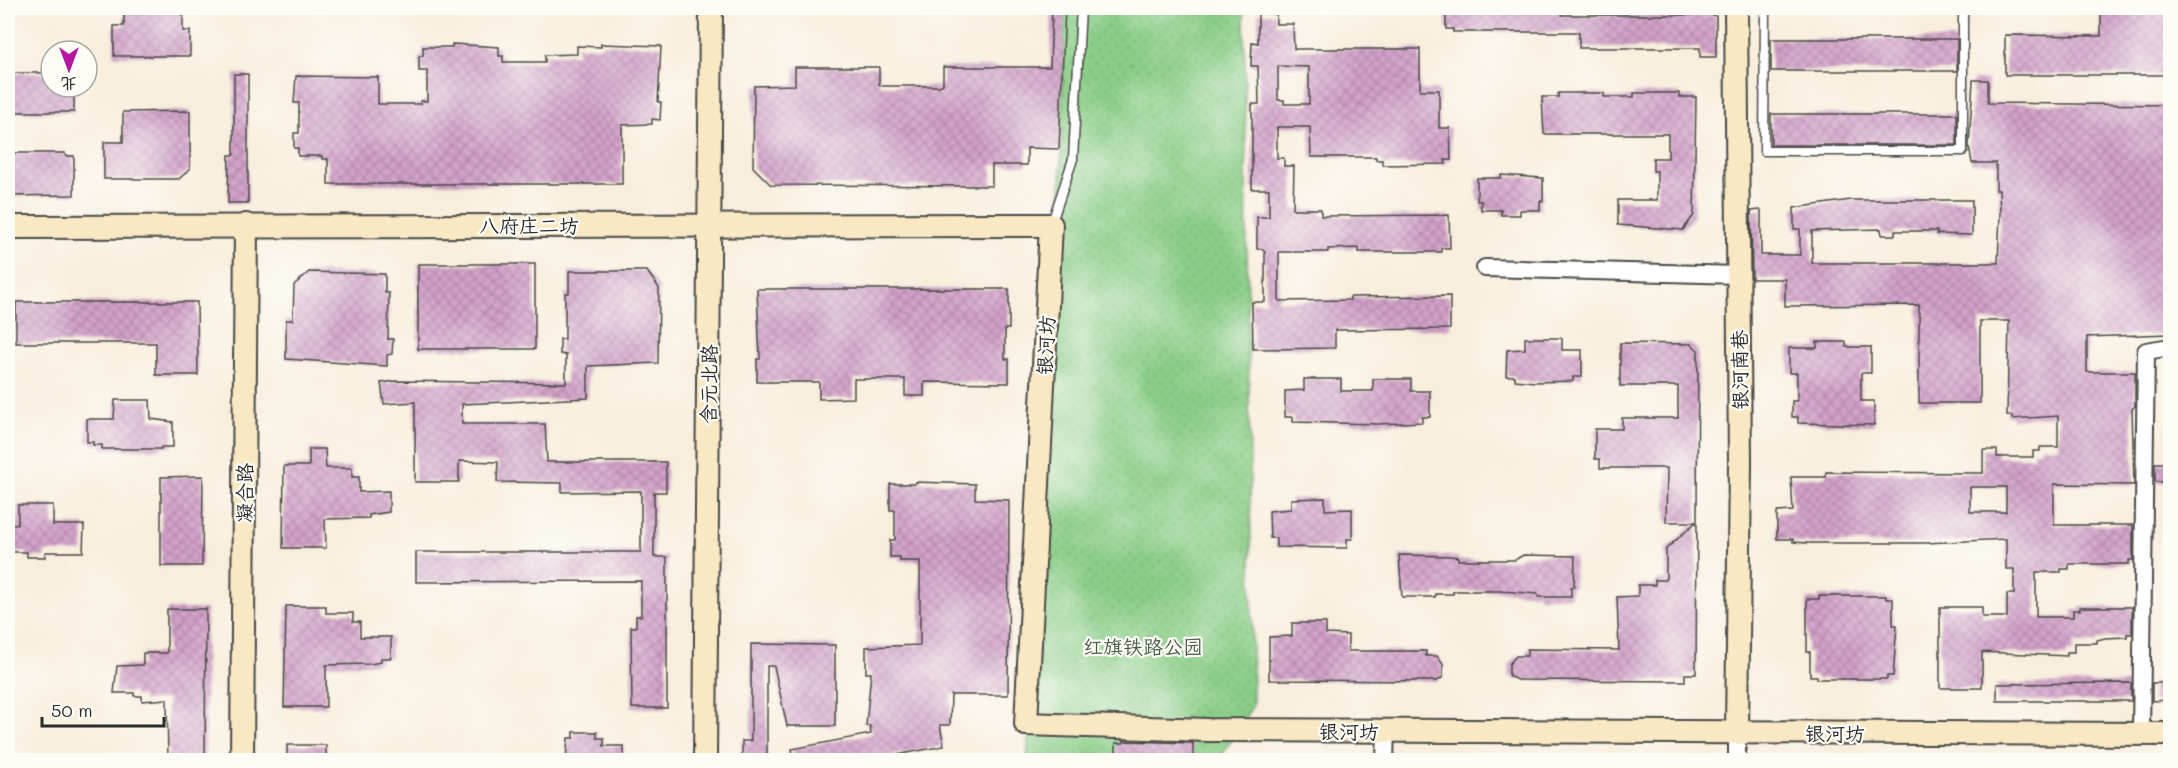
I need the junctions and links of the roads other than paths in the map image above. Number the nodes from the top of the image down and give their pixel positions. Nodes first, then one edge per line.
1 (711, 8) edge
2 (1082, 8) edge
3 (1736, 8) edge
4 (1765, 8) edge
5 (1963, 8) edge
6 (246, 225) junction
7 (710, 225) junction
8 (1051, 225) junction
9 (8, 227) edge
10 (1485, 268) dead end
11 (1738, 275) junction
12 (2170, 347) edge
13 (1386, 731) junction
14 (1737, 733) junction
15 (2141, 734) junction
16 (2170, 734) edge
17 (242, 760) edge
18 (705, 760) edge
19 (1385, 760) edge
20 (1737, 760) edge

1 - 7 street, 含元北路
2 - 8 lane
3 - 11 street, 银河南巷
4 - 5 lane
6 - 7 street, 八府庄二坊
6 - 9 street, 八府庄二坊
6 - 17 street, 凝合路
7 - 8 street, 八府庄二坊
7 - 18 street, 含元北路
8 - 13 street, 银河坊
10 - 11 street
11 - 14 street, 银河南巷
12 - 15 street
13 - 14 street, 银河坊
13 - 19 street
14 - 15 street, 银河坊
14 - 20 street
15 - 16 street, 银河坊

